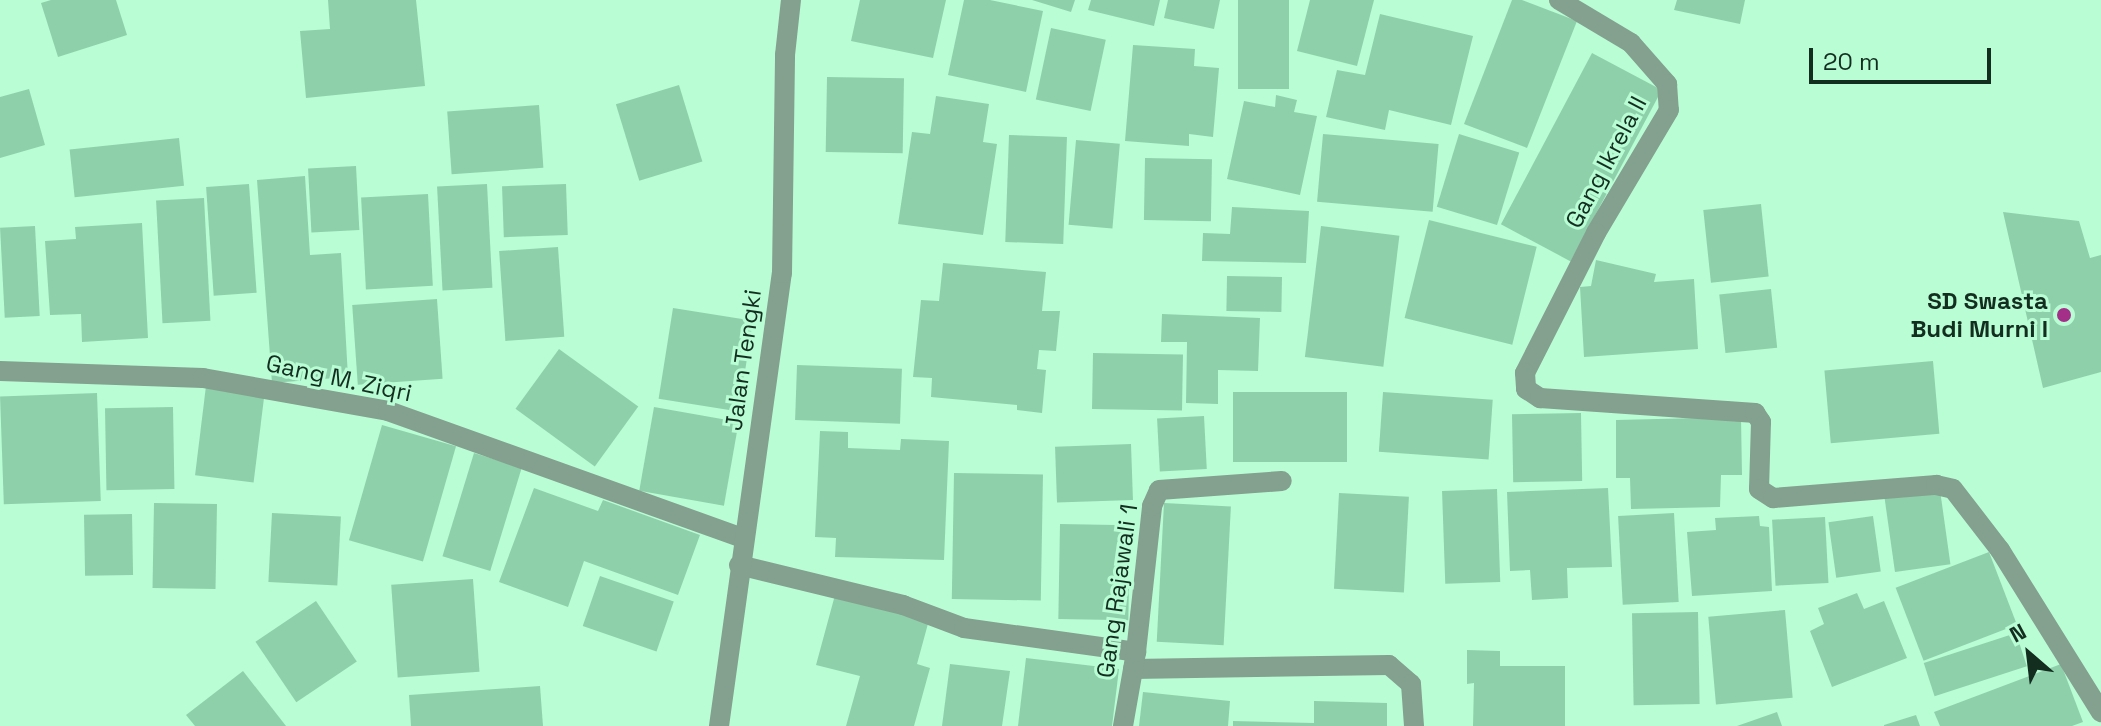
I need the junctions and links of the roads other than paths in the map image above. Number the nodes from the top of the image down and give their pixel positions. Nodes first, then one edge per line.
1 (791, 0) edge
2 (1559, 0) edge
3 (1592, 8) edge
4 (0, 371) edge
5 (1282, 481) dead end
6 (743, 538) junction
7 (739, 565) junction
8 (1134, 661) junction
9 (2101, 712) edge
10 (719, 726) edge
11 (1123, 726) edge
12 (1414, 726) edge

1 - 6 street, Jalan Tengki
2 - 3 street, Gang Ikrela II
3 - 9 street, Gang Ikrela II
4 - 6 street, Gang M. Ziqri
5 - 8 street, Gang Rajawali 1
6 - 7 street, Jalan Tengki
7 - 8 street
7 - 10 street, Jalan Tengki
8 - 11 street, Gang Rajawali 1
8 - 12 street

